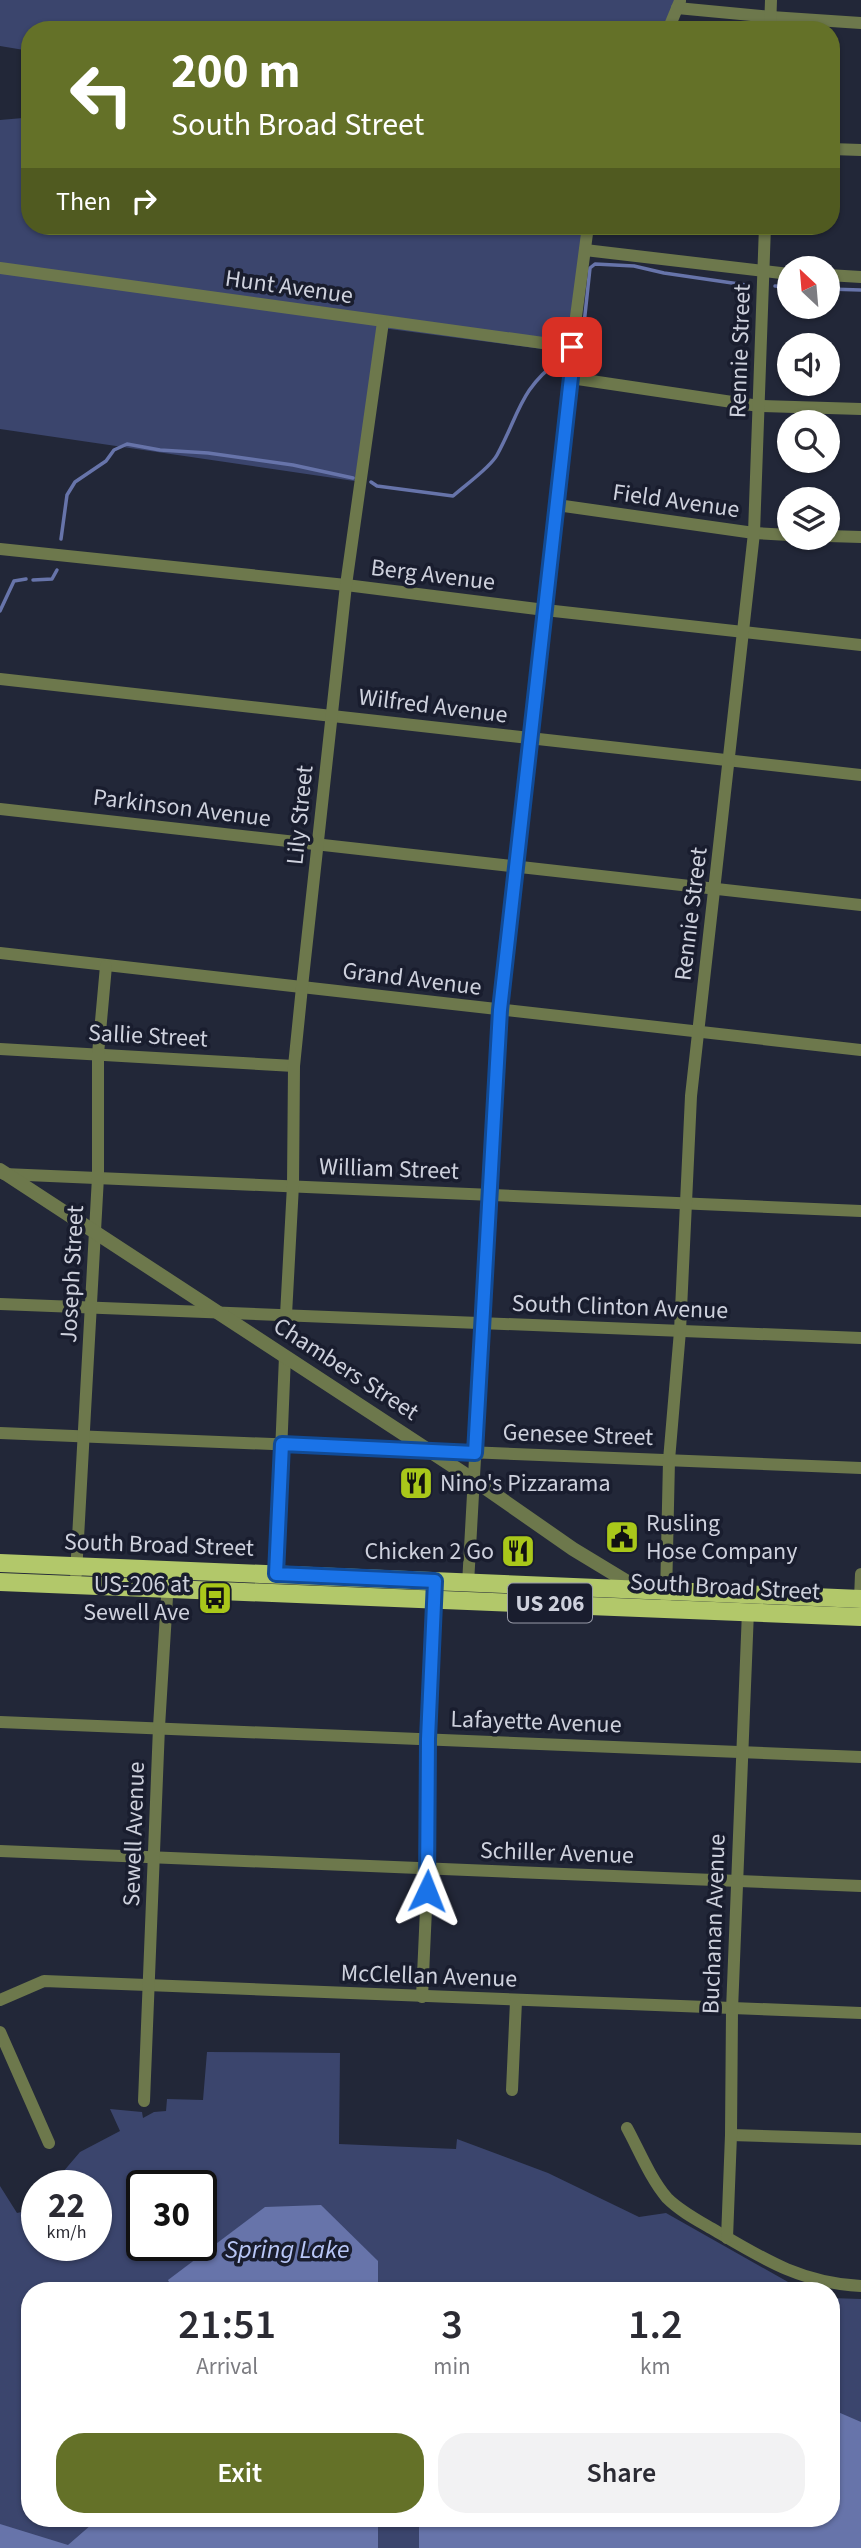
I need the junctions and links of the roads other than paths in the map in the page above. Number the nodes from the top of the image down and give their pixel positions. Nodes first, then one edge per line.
1 (771, 0) edge
2 (679, 4) edge
3 (672, 21) edge
4 (761, 21) edge
5 (771, 21) edge
6 (840, 23) edge
7 (861, 23) edge
8 (840, 149) edge
9 (861, 150) edge
10 (587, 235) edge
11 (765, 235) edge
12 (585, 250) junction
13 (0, 268) edge
14 (763, 272) junction
15 (777, 273) edge
16 (840, 276) edge
17 (861, 277) edge
18 (383, 322) junction
19 (572, 347) junction
20 (571, 377) junction
21 (759, 406) junction
22 (861, 409) edge
23 (557, 505) junction
24 (754, 533) junction
25 (777, 534) edge
26 (840, 536) edge
27 (861, 537) edge
28 (0, 549) edge
29 (346, 585) junction
30 (545, 610) junction
31 (744, 633) junction
32 (861, 645) edge
33 (0, 679) edge
34 (331, 716) junction
35 (531, 738) junction
36 (730, 761) junction
37 (861, 775) edge
38 (0, 808) edge
39 (318, 845) junction
40 (516, 867) junction
41 (715, 890) junction
42 (861, 905) edge
43 (0, 953) edge
44 (106, 966) junction
45 (302, 987) junction
46 (500, 1010) junction
47 (698, 1032) junction
48 (0, 1049) edge
49 (861, 1050) edge
50 (98, 1054) junction
51 (295, 1066) junction
52 (2, 1173) edge
53 (98, 1177) junction
54 (293, 1185) junction
55 (490, 1194) junction
56 (686, 1203) junction
57 (861, 1211) edge
58 (95, 1232) junction
59 (0, 1304) edge
60 (92, 1307) junction
61 (218, 1312) junction
62 (286, 1315) junction
63 (483, 1323) junction
64 (680, 1331) junction
65 (861, 1338) edge
66 (285, 1356) junction
67 (0, 1433) edge
68 (82, 1436) junction
69 (282, 1444) junction
70 (428, 1450) junction
71 (475, 1453) junction
72 (668, 1460) junction
73 (861, 1468) edge
74 (474, 1480) junction
75 (0, 1563) edge
76 (77, 1566) junction
77 (276, 1574) junction
78 (861, 1574) edge
79 (168, 1579) junction
80 (0, 1582) edge
81 (468, 1584) junction
82 (76, 1585) junction
83 (434, 1590) junction
84 (641, 1590) junction
85 (861, 1599) edge
86 (666, 1600) junction
87 (697, 1602) junction
88 (748, 1611) junction
89 (861, 1617) edge
90 (0, 1722) edge
91 (159, 1727) junction
92 (428, 1739) junction
93 (741, 1751) junction
94 (861, 1757) edge
95 (0, 1851) edge
96 (154, 1856) junction
97 (428, 1869) junction
98 (737, 1881) junction
99 (861, 1886) edge
100 (150, 1985) junction
101 (422, 1997) junction
102 (0, 2000) edge
103 (516, 2001) junction
104 (732, 2010) junction
105 (861, 2014) edge
106 (0, 2032) edge
107 (512, 2090) dead end
108 (144, 2101) dead end
109 (627, 2128) dead end
110 (731, 2135) junction
111 (861, 2139) edge
112 (49, 2143) dead end
113 (727, 2238) junction
114 (826, 2282) edge
115 (840, 2285) edge
116 (861, 2286) edge

1 - 5 street
2 - 3 street
2 - 4 street
6 - 7 street
8 - 9 street
10 - 12 street
11 - 14 street, Rennie Street
12 - 14 street
12 - 19 street
13 - 18 street, Hunt Avenue
14 - 15 street
14 - 21 street, Rennie Street
16 - 17 street
18 - 19 street, Hunt Avenue
18 - 29 street, Lily Street
19 - 20 street
20 - 21 street
20 - 23 street
21 - 22 street
21 - 24 street, Rennie Street
23 - 24 street, Field Avenue
23 - 30 street
24 - 25 street, Field Avenue
24 - 31 street, Rennie Street
26 - 27 street
28 - 29 street, Berg Avenue
29 - 30 street, Berg Avenue
29 - 34 street, Lily Street
30 - 31 street, Berg Avenue
30 - 35 street
31 - 32 street, Berg Avenue
31 - 36 street, Rennie Street
33 - 34 street, Wilfred Avenue
34 - 35 street, Wilfred Avenue
34 - 39 street, Lily Street
35 - 36 street, Wilfred Avenue
35 - 40 street
36 - 37 street, Wilfred Avenue
36 - 41 street, Rennie Street
38 - 39 street, Parkinson Avenue
39 - 40 street, Parkinson Avenue
39 - 45 street, Lily Street
40 - 41 street, Parkinson Avenue
40 - 46 street
41 - 42 street, Parkinson Avenue
41 - 47 street, Rennie Street
43 - 44 street, Grand Avenue
44 - 45 street, Grand Avenue
44 - 50 street, Joseph Street
45 - 46 street, Grand Avenue
45 - 51 street, Lily Street
46 - 47 street, Grand Avenue
46 - 55 street
47 - 49 street, Grand Avenue
47 - 56 street, Rennie Street
48 - 50 street, Sallie Street
50 - 51 street, Sallie Street
50 - 53 street, Joseph Street
51 - 54 street, Lily Street
52 - 53 street, William Street
52 - 58 street, Chambers Street
53 - 54 street, William Street
53 - 58 street, Joseph Street
54 - 55 street, William Street
54 - 62 street, Lily Street
55 - 56 street, William Street
55 - 63 street
56 - 57 street, William Street
56 - 64 street, Rennie Street
58 - 60 street, Joseph Street
58 - 61 street, Chambers Street
59 - 60 street, South Clinton Avenue
60 - 61 street, South Clinton Avenue
60 - 68 street, Joseph Street
61 - 62 street, South Clinton Avenue
61 - 66 street, Chambers Street
62 - 63 street, South Clinton Avenue
63 - 64 street, South Clinton Avenue
63 - 71 street
64 - 65 street, South Clinton Avenue
64 - 72 street, Rennie Street
66 - 69 street
66 - 70 street, Chambers Street
67 - 68 street, Genesee Street
68 - 69 street, Genesee Street
68 - 76 street, Joseph Street
69 - 70 street, Genesee Street
69 - 77 street
70 - 71 street, Genesee Street
70 - 74 street, Chambers Street
71 - 72 street, Genesee Street
71 - 74 street
72 - 73 street, Genesee Street
72 - 86 street, Rennie Street
74 - 81 street
74 - 84 street, Chambers Street
75 - 76 main road, South Broad Street / US 206
76 - 79 main road, South Broad Street / US 206
76 - 82 street, Joseph Street
77 - 79 main road, South Broad Street / US 206
77 - 83 main road, South Broad Street / US 206
78 - 85 street
79 - 82 main road, South Broad Street / US 206
79 - 83 main road, South Broad Street / US 206
79 - 91 street, Sewell Avenue
80 - 82 main road, South Broad Street / US 206
81 - 83 main road, South Broad Street / US 206
81 - 84 main road, South Broad Street / US 206
83 - 86 main road, South Broad Street / US 206
83 - 92 street
84 - 86 main road, South Broad Street / US 206
85 - 87 main road, South Broad Street / US 206
86 - 87 main road, South Broad Street / US 206
87 - 88 main road, South Broad Street / US 206
88 - 89 main road, South Broad Street / US 206
88 - 93 street, Buchanan Avenue
90 - 91 street, Lafayette Avenue
91 - 92 street, Lafayette Avenue
91 - 96 street, Sewell Avenue
92 - 93 street, Lafayette Avenue
92 - 97 street
93 - 94 street, Lafayette Avenue
93 - 98 street, Buchanan Avenue
95 - 96 street, Schiller Avenue
96 - 97 street, Schiller Avenue
96 - 100 street, Sewell Avenue
97 - 98 street, Schiller Avenue
97 - 101 street
98 - 99 street, Schiller Avenue
98 - 104 street, Buchanan Avenue
100 - 101 street, McClellan Avenue
100 - 102 street, McClellan Avenue
100 - 108 street, Sewell Avenue
101 - 103 street, McClellan Avenue
103 - 104 street, McClellan Avenue
103 - 107 street
104 - 105 street, McClellan Avenue
104 - 110 street, Buchanan Avenue
106 - 112 street
109 - 113 street
110 - 111 street
110 - 113 street, Buchanan Avenue
113 - 114 street
115 - 116 street

